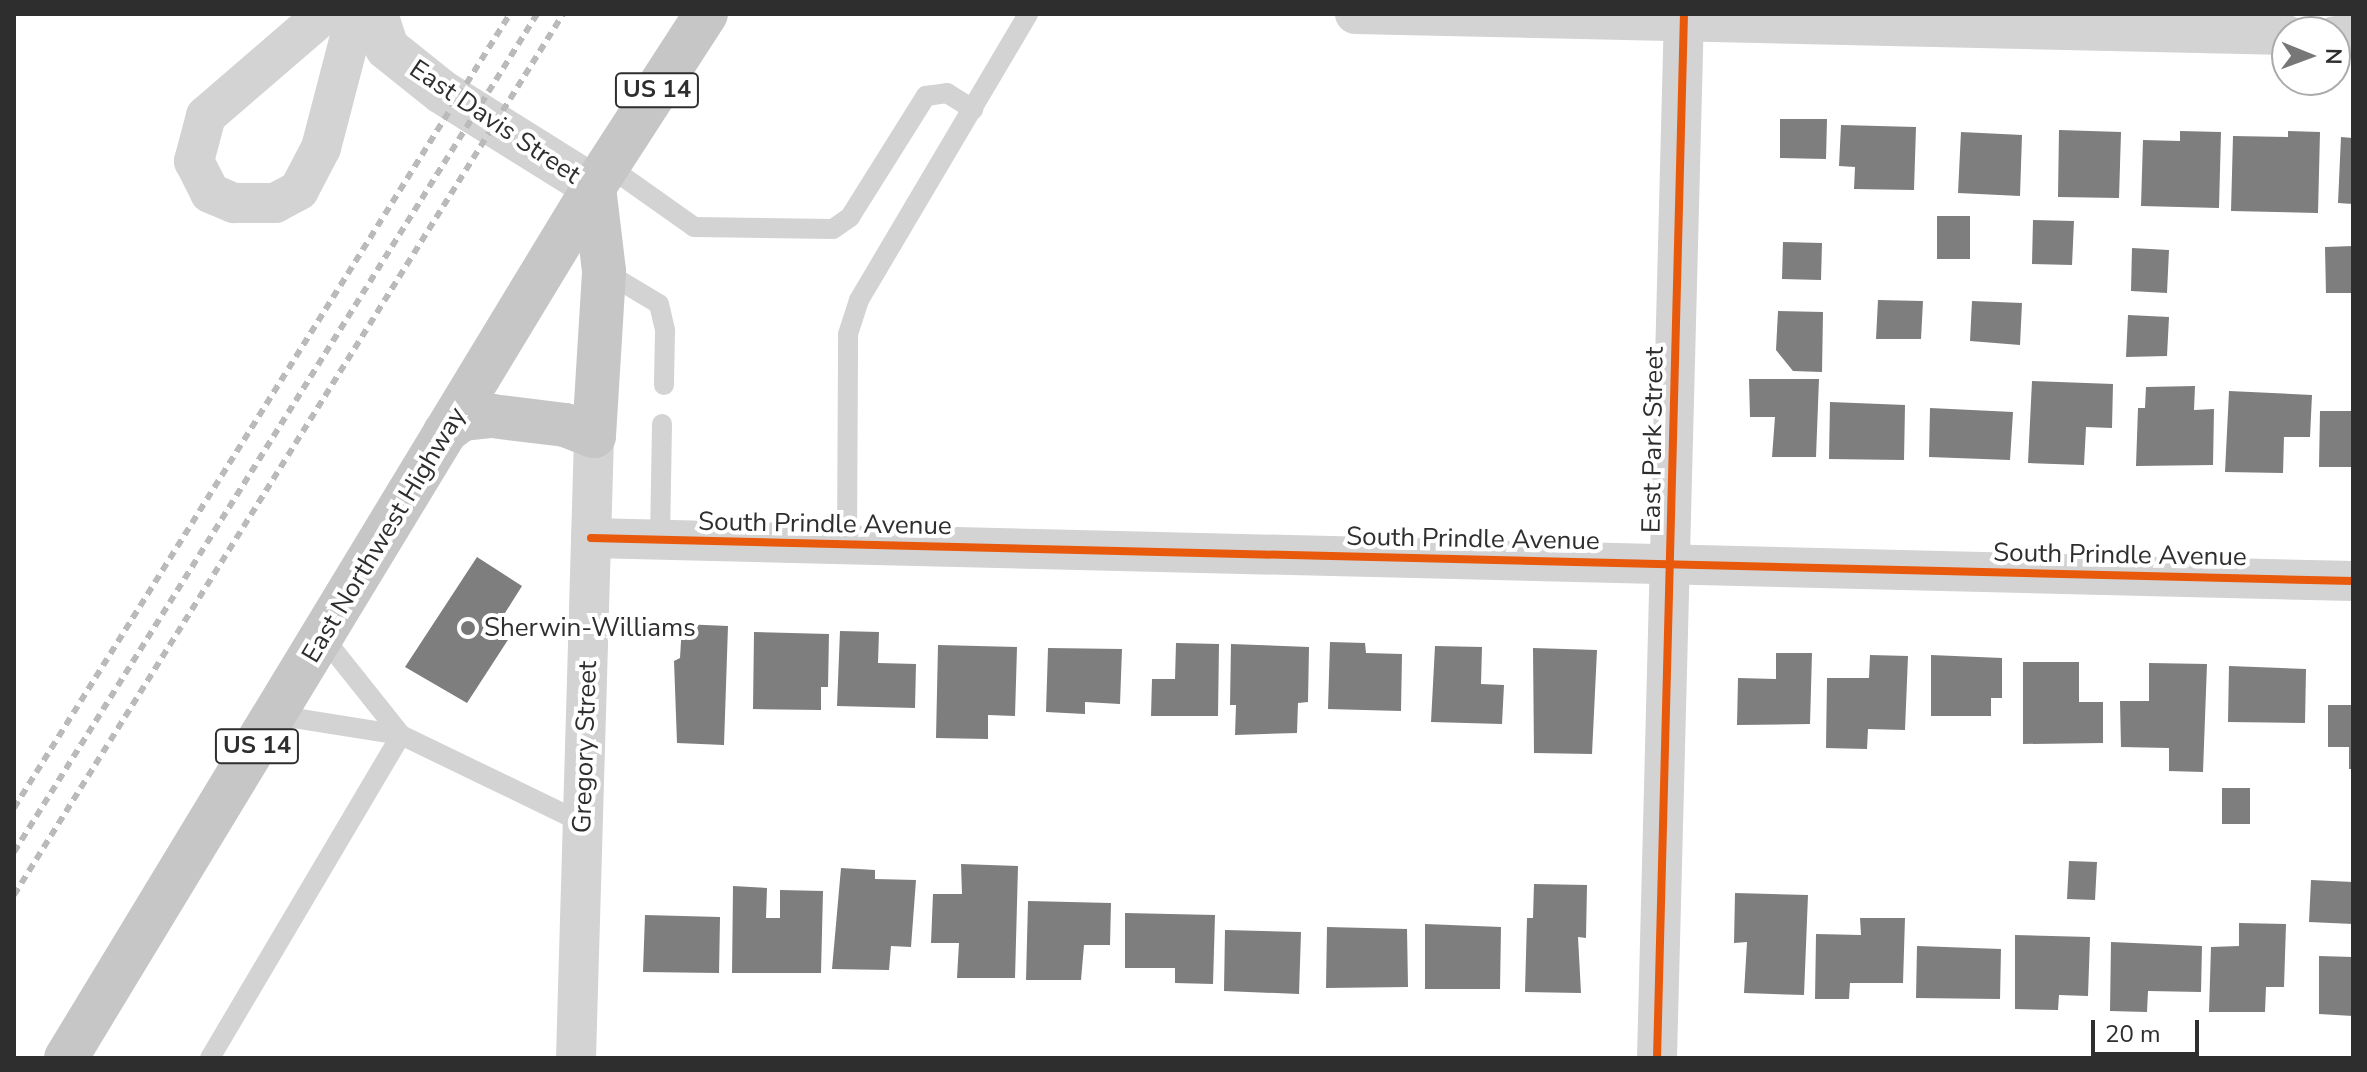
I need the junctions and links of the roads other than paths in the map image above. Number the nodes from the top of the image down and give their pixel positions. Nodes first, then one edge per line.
1 (324, 14) edge
2 (356, 14) edge
3 (376, 14) edge
4 (706, 14) edge
5 (1028, 14) edge
6 (1355, 14) edge
7 (1684, 18) edge
8 (2271, 35) edge
9 (973, 109) junction
10 (601, 177) junction
11 (604, 271) junction
12 (664, 385) dead end
13 (662, 424) dead end
14 (445, 432) junction
15 (594, 436) junction
16 (591, 538) junction
17 (660, 540) junction
18 (847, 544) junction
19 (1670, 564) junction
20 (2353, 581) edge
21 (323, 637) junction
22 (275, 715) junction
23 (401, 735) junction
24 (583, 823) junction
25 (66, 1058) edge
26 (210, 1058) edge
27 (576, 1058) edge
28 (1657, 1058) edge

1 - 2 street
3 - 10 street, East Davis Street
4 - 10 main road, East Northwest Highway / US 14
5 - 9 lane
6 - 7 street
7 - 8 street
7 - 19 street, East Park Street
9 - 10 lane
9 - 18 lane
10 - 11 main road
10 - 14 main road, East Northwest Highway / US 14
11 - 12 lane
11 - 15 main road
13 - 17 lane
14 - 15 main road
14 - 21 main road, East Northwest Highway / US 14
15 - 16 street, Gregory Street
16 - 17 street, South Prindle Avenue
16 - 24 street, Gregory Street
17 - 18 street, South Prindle Avenue
18 - 19 street, South Prindle Avenue
19 - 20 street, South Prindle Avenue
19 - 28 street, East Park Street
21 - 22 main road, East Northwest Highway / US 14
21 - 23 lane
22 - 23 lane
22 - 25 main road, East Northwest Highway / US 14
23 - 24 lane
23 - 26 lane
24 - 27 street, Gregory Street

